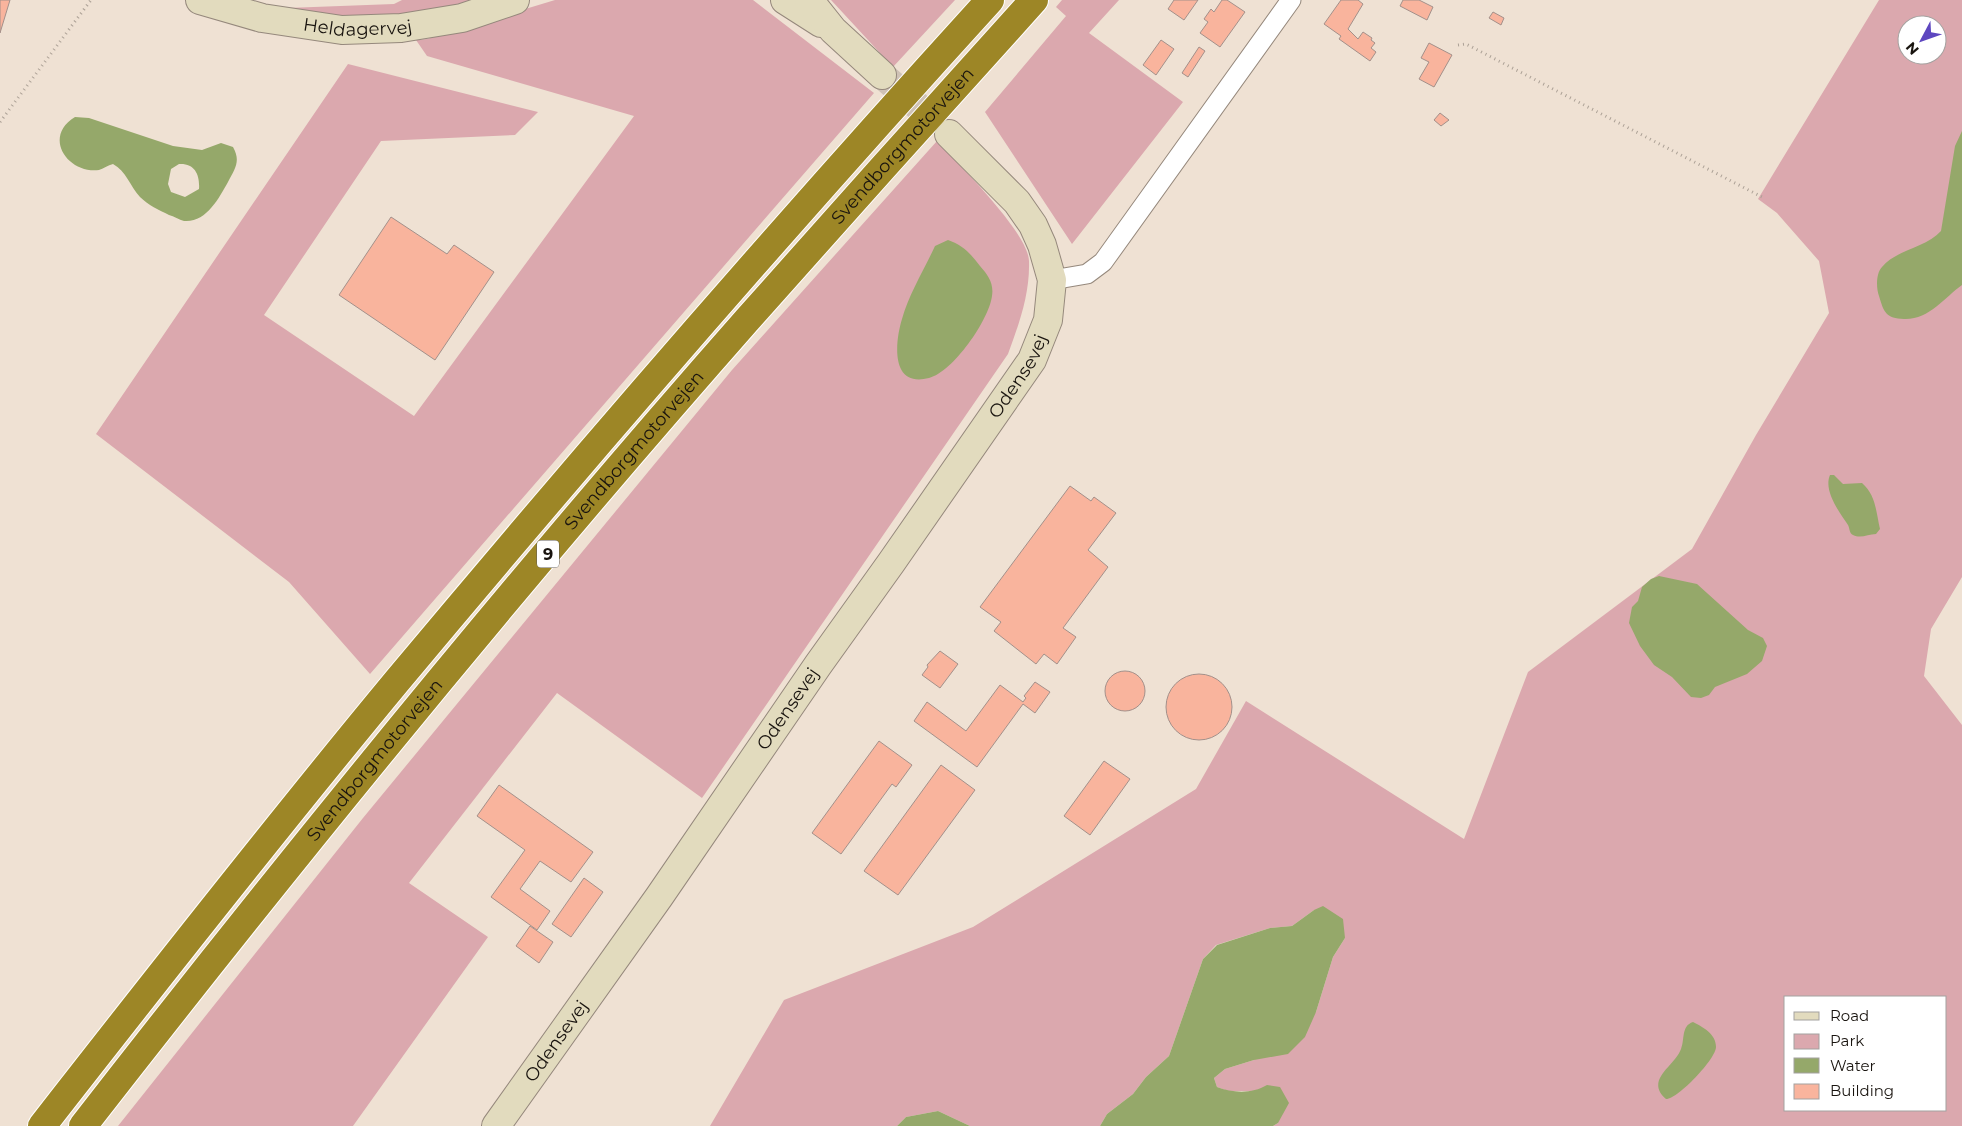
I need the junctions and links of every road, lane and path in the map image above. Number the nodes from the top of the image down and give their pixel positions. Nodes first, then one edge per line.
1 (91, 0) edge
2 (200, 0) edge
3 (515, 0) edge
4 (785, 0) edge
5 (809, 0) edge
6 (990, 0) edge
7 (1034, 0) edge
8 (1291, 0) edge
9 (833, 30) junction
10 (1458, 45) dead end
11 (882, 74) tunnel mouth
12 (0, 122) edge
13 (949, 134) tunnel mouth
14 (1764, 198) dead end
15 (1052, 280) junction
16 (42, 1126) edge
17 (83, 1126) edge
18 (496, 1126) edge

1 - 12 path
2 - 3 main road, Heldagervej
4 - 9 main road
5 - 9 main road
6 - 16 highway, Svendborgmotorvejen / 9
7 - 17 highway, Svendborgmotorvejen / 9
8 - 15 street
9 - 11 main road
10 - 14 path
13 - 15 main road, Odensevej
15 - 18 main road, Odensevej

